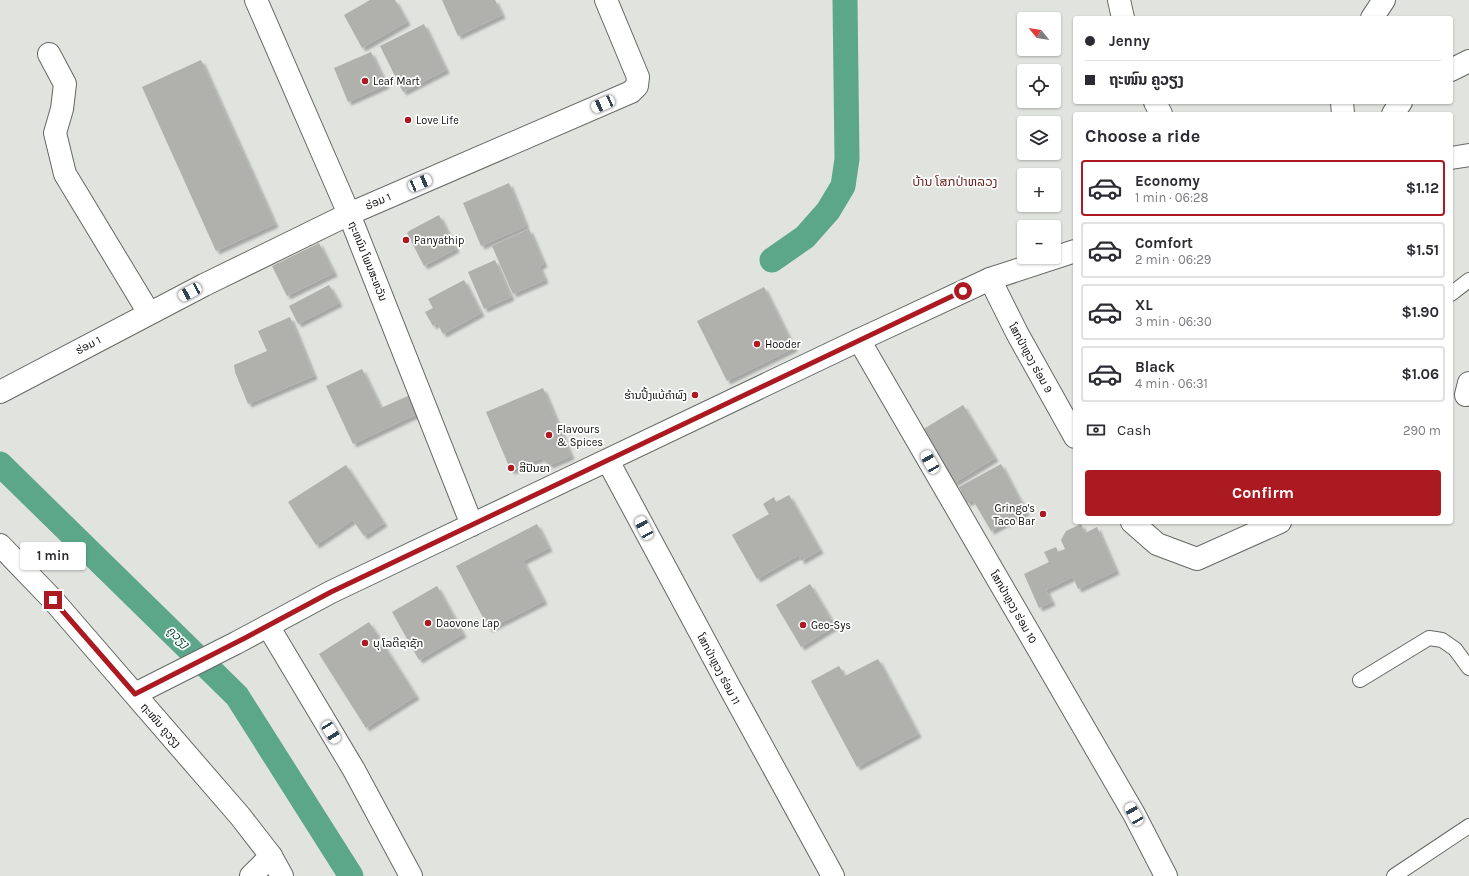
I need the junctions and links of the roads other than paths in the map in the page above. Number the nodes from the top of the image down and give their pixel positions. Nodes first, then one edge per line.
1 (256, 0) edge
2 (606, 0) edge
3 (1119, 0) edge
4 (1384, 0) edge
5 (1123, 16) edge
6 (1373, 16) edge
7 (49, 54) dead end
8 (1469, 61) edge
9 (1453, 69) edge
10 (1469, 155) edge
11 (1453, 158) edge
12 (350, 214) junction
13 (1073, 252) edge
14 (990, 279) junction
15 (1469, 280) edge
16 (1453, 292) edge
17 (149, 313) junction
18 (859, 340) junction
19 (0, 391) edge
20 (1073, 433) edge
21 (608, 461) junction
22 (1134, 524) edge
23 (1276, 524) edge
24 (472, 525) junction
25 (0, 545) edge
26 (268, 626) junction
27 (1469, 668) edge
28 (1360, 680) dead end
29 (144, 690) junction
30 (1469, 826) edge
31 (271, 856) junction
32 (251, 876) edge
33 (282, 876) edge
34 (411, 876) edge
35 (833, 876) edge
36 (1166, 876) edge
37 (1394, 876) edge

1 - 12 street, ຖະຫນົນ ໂພນສະຫວັນ
2 - 12 street, ຮ່ອມ 1
3 - 5 street
4 - 6 street
7 - 17 street
8 - 9 street
10 - 11 street
12 - 17 street, ຮ່ອມ 1
12 - 24 street, ຖະຫນົນ ໂພນສະຫວັນ
13 - 14 street
14 - 18 street
14 - 20 street, ໂສກປ່າຫຼວງ ຮ່ອມ 9
15 - 16 lane
17 - 19 street, ຮ່ອມ 1
18 - 21 street
18 - 36 street, ໂສກປ່າຫຼວງ ຮ່ອມ 10
21 - 24 street
21 - 35 street, ໂສກປ່າຫຼວງ ຮ່ອມ 11
22 - 23 street
24 - 26 street
25 - 29 street, ຖະໜົນ ຄູວຽງ
26 - 29 street
26 - 34 street
27 - 28 lane
29 - 31 street, ຖະໜົນ ຄູວຽງ
30 - 37 lane
31 - 32 street
31 - 33 street, ຖະໜົນ ຄູວຽງ

